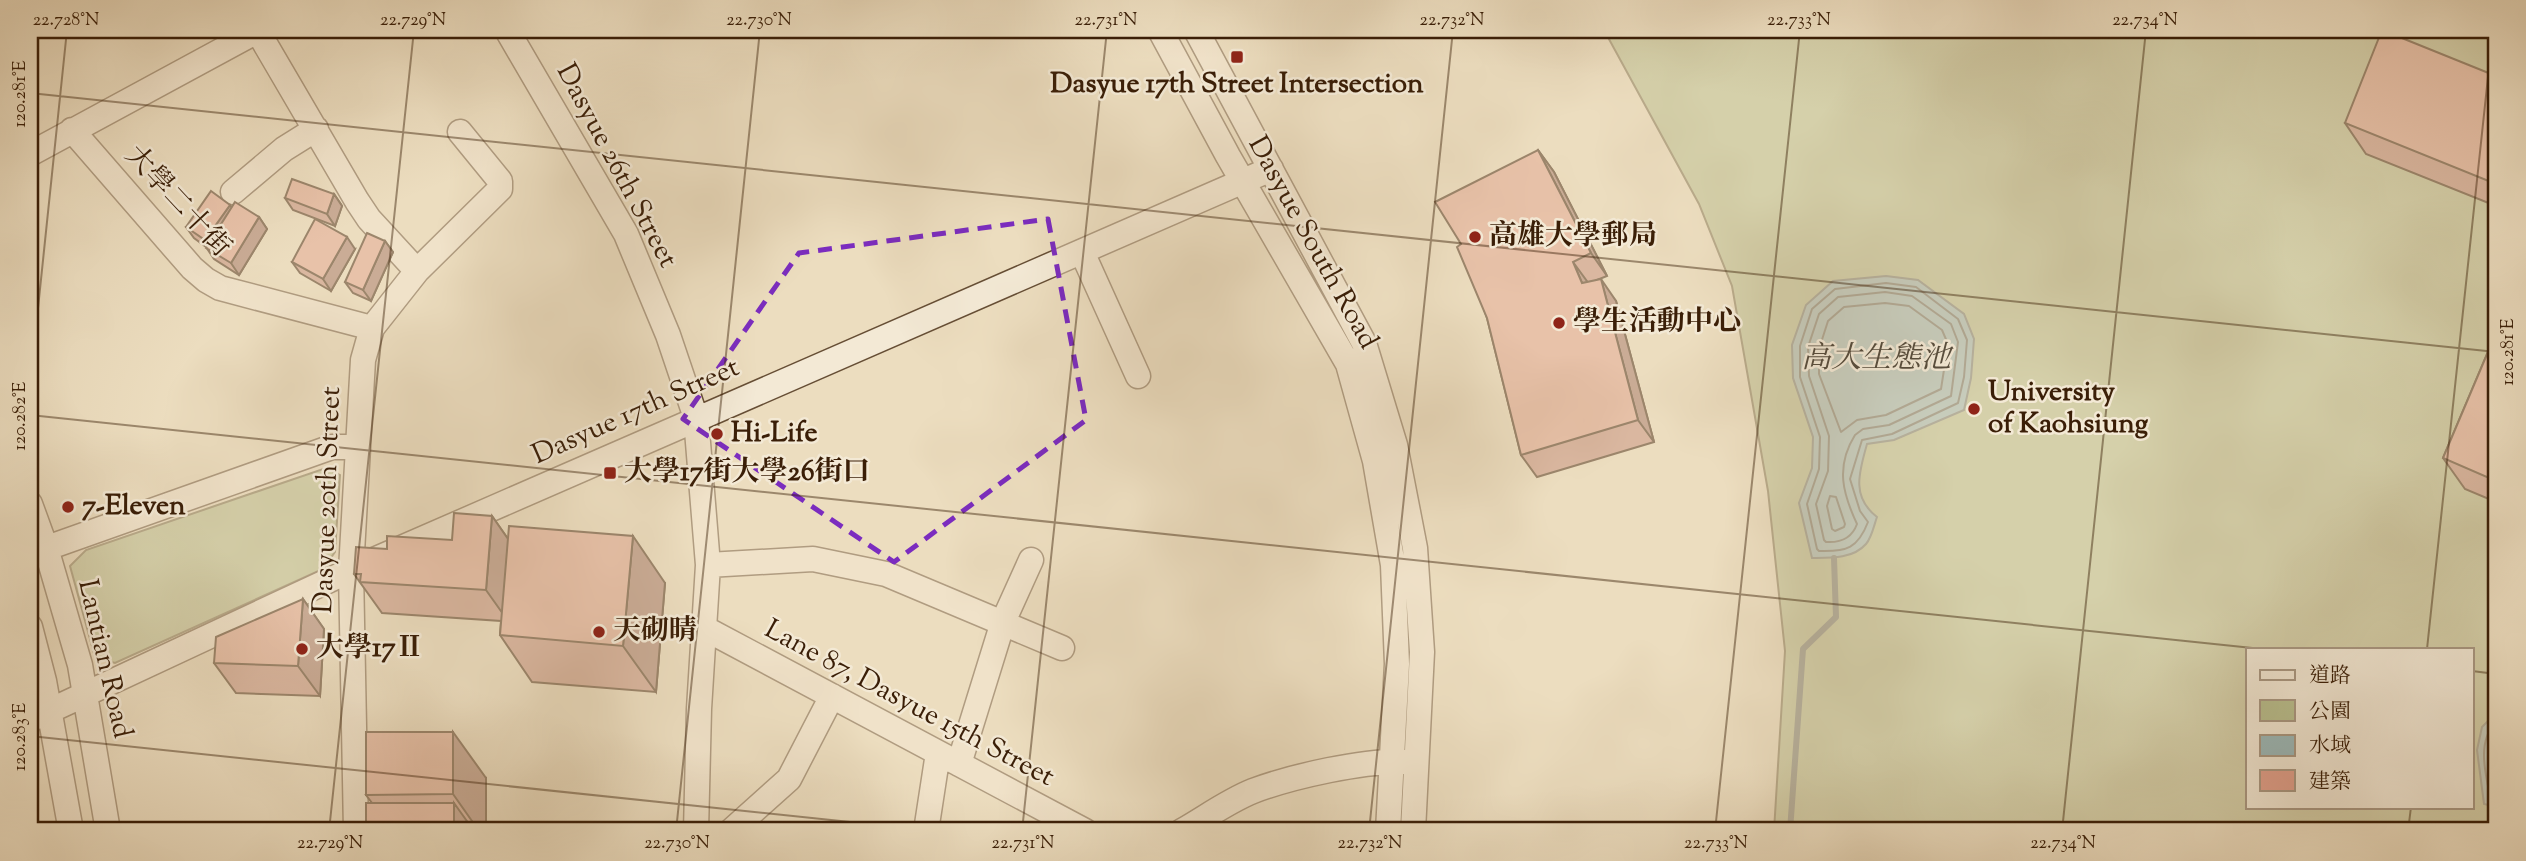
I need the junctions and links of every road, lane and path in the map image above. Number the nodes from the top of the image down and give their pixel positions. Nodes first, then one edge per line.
1 (258, 30) edge
2 (507, 30) edge
3 (1160, 30) edge
4 (1196, 30) edge
5 (316, 129) junction
6 (72, 130) junction
7 (460, 132) dead end
8 (30, 154) edge
9 (1271, 169) junction
10 (1243, 181) junction
11 (233, 192) dead end
12 (1082, 252) junction
13 (417, 271) junction
14 (372, 328) junction
15 (1138, 376) dead end
16 (696, 418) junction
17 (358, 447) junction
18 (30, 504) edge
19 (38, 551) edge
20 (1031, 560) dead end
21 (708, 565) junction
22 (351, 570) junction
23 (1003, 622) junction
24 (30, 627) edge
25 (704, 628) junction
26 (1062, 648) dead end
27 (86, 694) junction
28 (832, 696) junction
29 (40, 715) edge
30 (948, 759) junction
31 (1406, 762) junction
32 (71, 831) edge
33 (108, 831) edge
34 (356, 831) edge
35 (696, 831) edge
36 (733, 831) edge
37 (926, 831) edge
38 (1085, 831) edge
39 (1182, 831) edge
40 (1388, 831) edge
41 (1413, 831) edge

1 - 5 street
1 - 6 street
2 - 16 street, Dasyue 26th Street
3 - 10 street, Dasyue South Road
4 - 9 street, Dasyue South Road
5 - 11 street
5 - 13 street
6 - 8 street
6 - 14 street, 大學二十街
7 - 13 street, Dasyue 20th Street
9 - 10 street, Dasyue 17th Street
9 - 31 street, Dasyue South Road
10 - 12 street, Dasyue 17th Street
10 - 31 street, Dasyue South Road
12 - 15 street
12 - 16 street, Dasyue 17th Street
13 - 14 street, Dasyue 20th Street
14 - 17 street, Dasyue 20th Street
16 - 21 street, Dasyue 26th Street
16 - 22 street, Dasyue 17th Street
17 - 19 street
17 - 22 street, Dasyue 20th Street
18 - 19 street, Lantian Road
19 - 27 street, Lantian Road
20 - 23 street
21 - 23 street
21 - 25 street, Dasyue 26th Street
22 - 27 street, Dasyue 17th Street
22 - 34 street, Dasyue 20th Street
23 - 26 street
23 - 30 street
24 - 29 street
25 - 28 street, Lane 87, Dasyue 15th Street
25 - 35 street, Dasyue 26th Street
27 - 29 street, Dasyue 17th Street
27 - 33 street, Lantian Road
28 - 30 street, Lane 87, Dasyue 15th Street
28 - 36 street
29 - 32 street
30 - 37 street
30 - 38 street, Lane 87, Dasyue 15th Street
31 - 39 street
31 - 40 street, Dasyue South Road
31 - 41 street, Dasyue South Road

